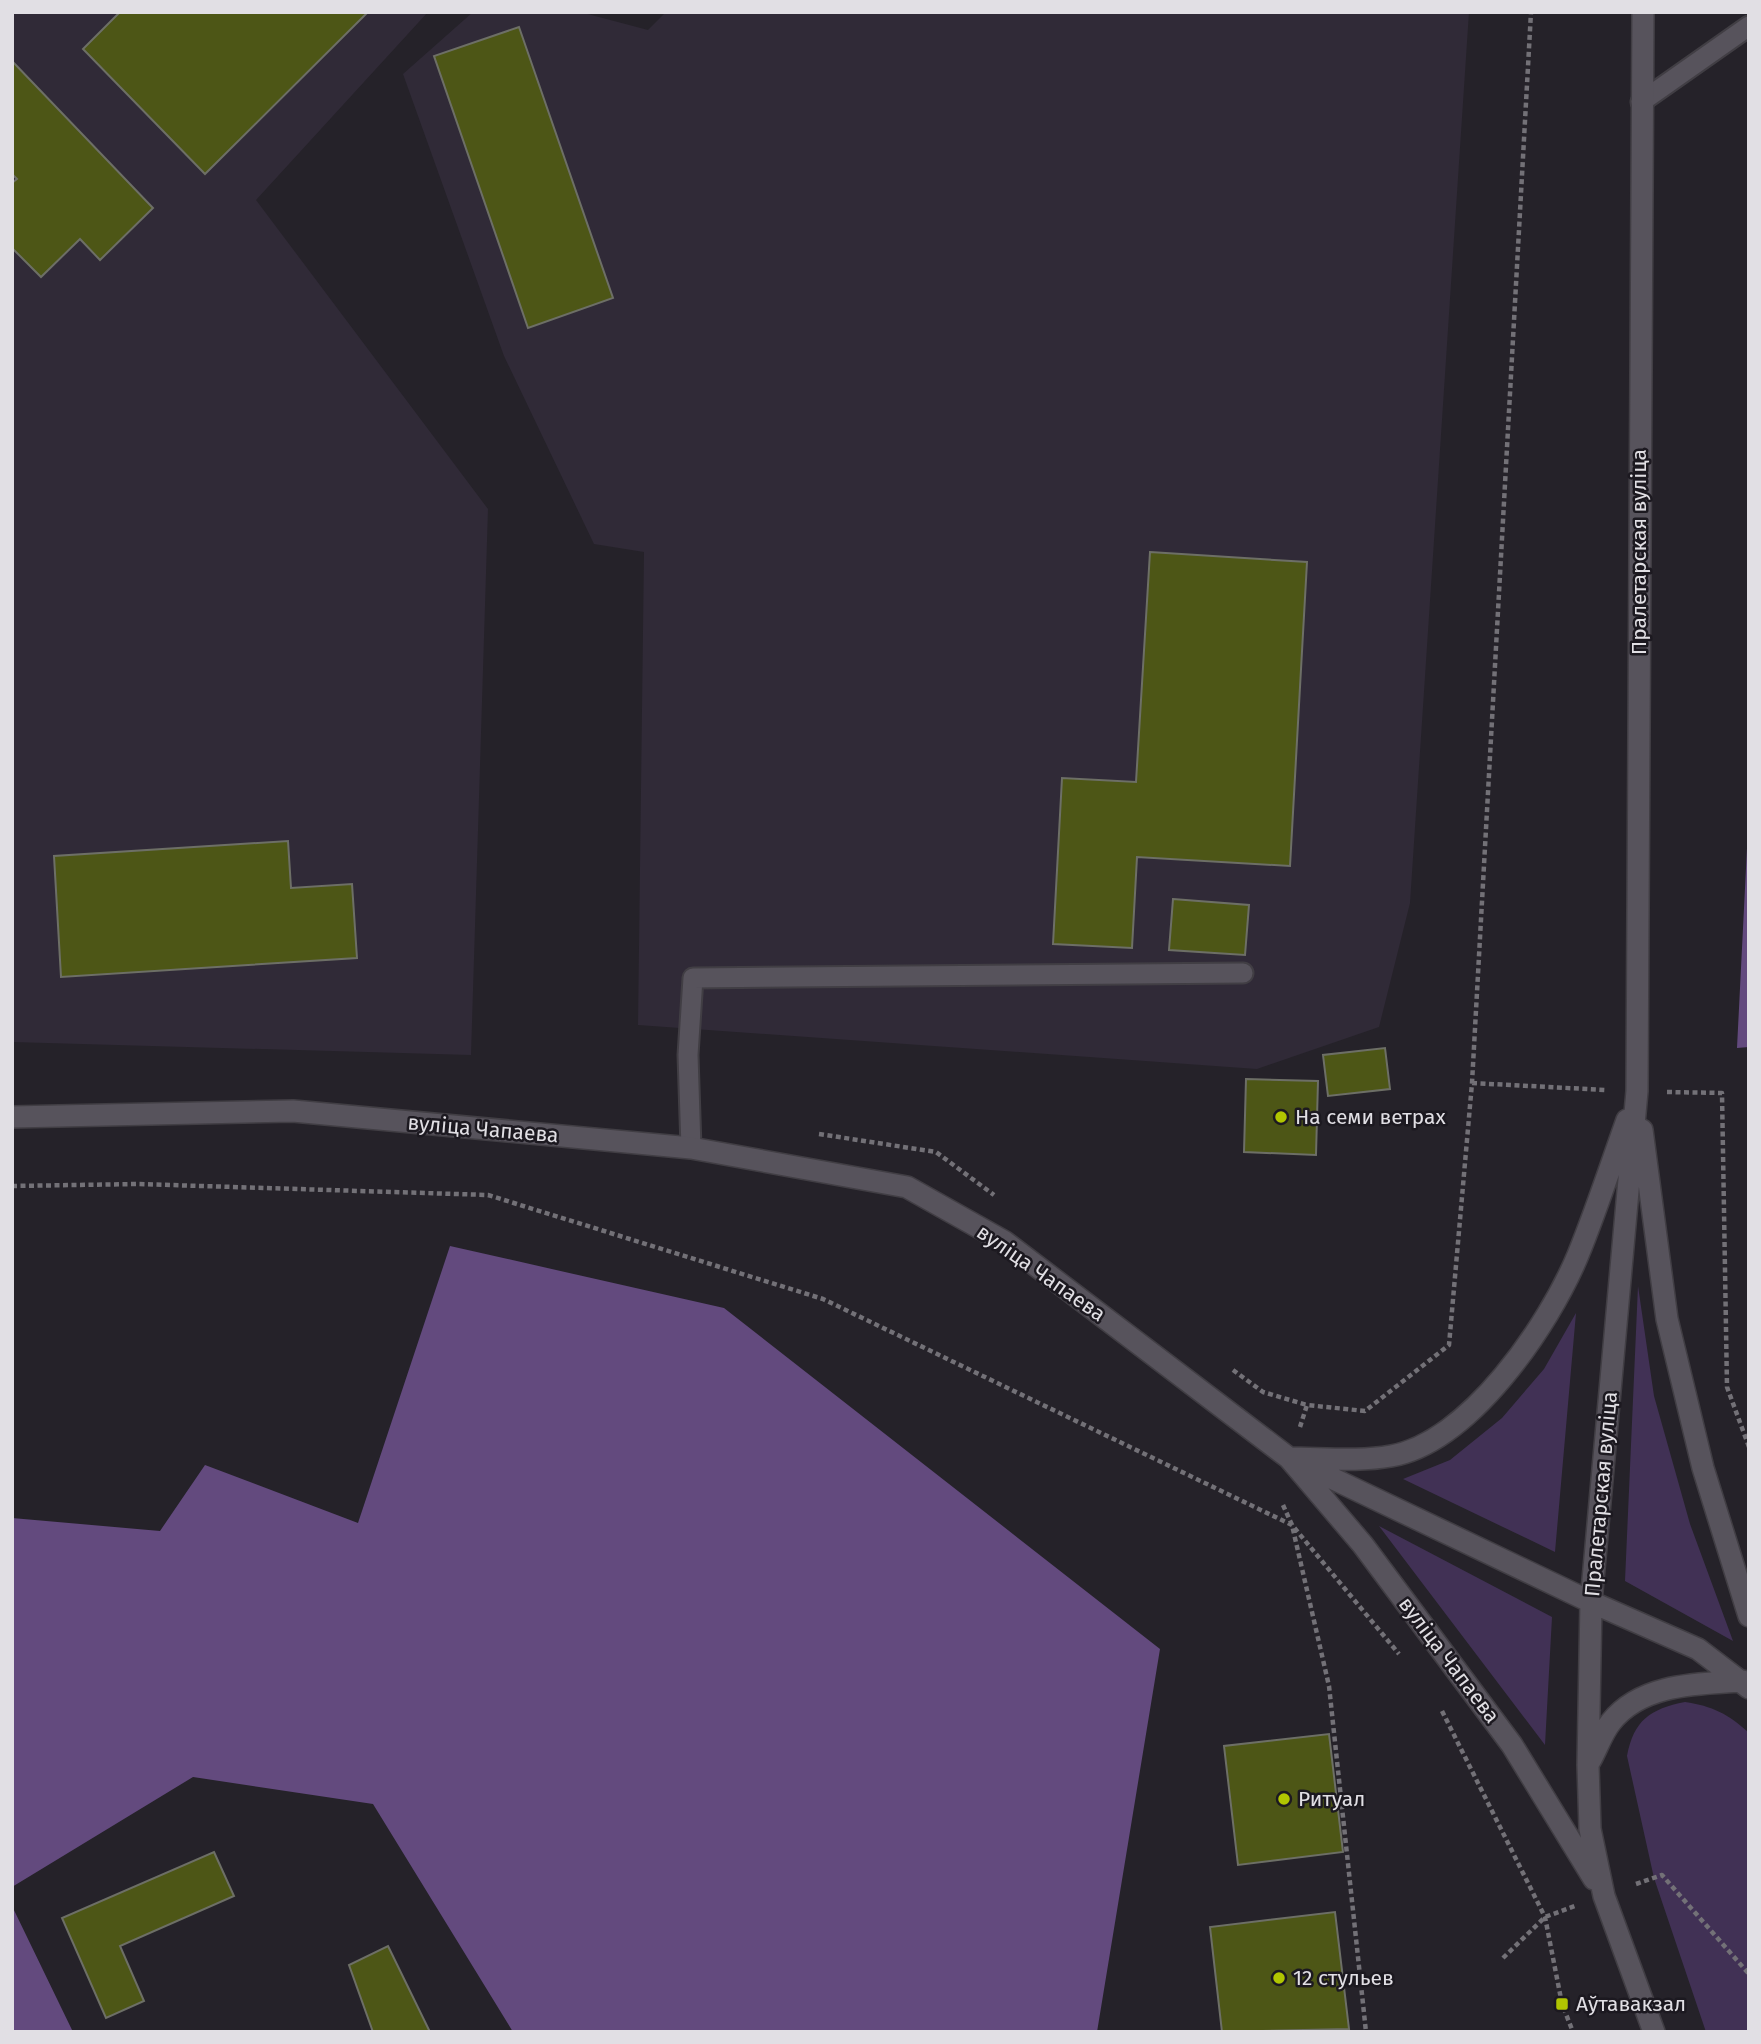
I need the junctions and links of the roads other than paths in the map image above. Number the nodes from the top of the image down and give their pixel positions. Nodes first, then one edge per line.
1 (1643, 12) edge
2 (1749, 26) edge
3 (1641, 102) junction
4 (1243, 973) dead end
5 (1637, 1091) junction
6 (12, 1117) edge
7 (691, 1148) junction
8 (1289, 1458) junction
9 (1591, 1602) junction
10 (1749, 1616) edge
11 (1746, 1684) edge
12 (1588, 1765) junction
13 (1604, 1896) junction
14 (1654, 2032) edge

1 - 3 main road, Пралетарская вуліца
2 - 3 lane
3 - 5 main road, Пралетарская вуліца
4 - 7 lane
5 - 8 main road
5 - 9 main road, Пралетарская вуліца
5 - 10 main road, Пралетарская вуліца
6 - 7 main road, вуліца Чапаева
7 - 8 main road, вуліца Чапаева
8 - 9 main road
8 - 13 main road, вуліца Чапаева
9 - 11 main road
9 - 12 main road, Пралетарская вуліца
11 - 12 main road
12 - 13 main road, Пралетарская вуліца
13 - 14 main road

